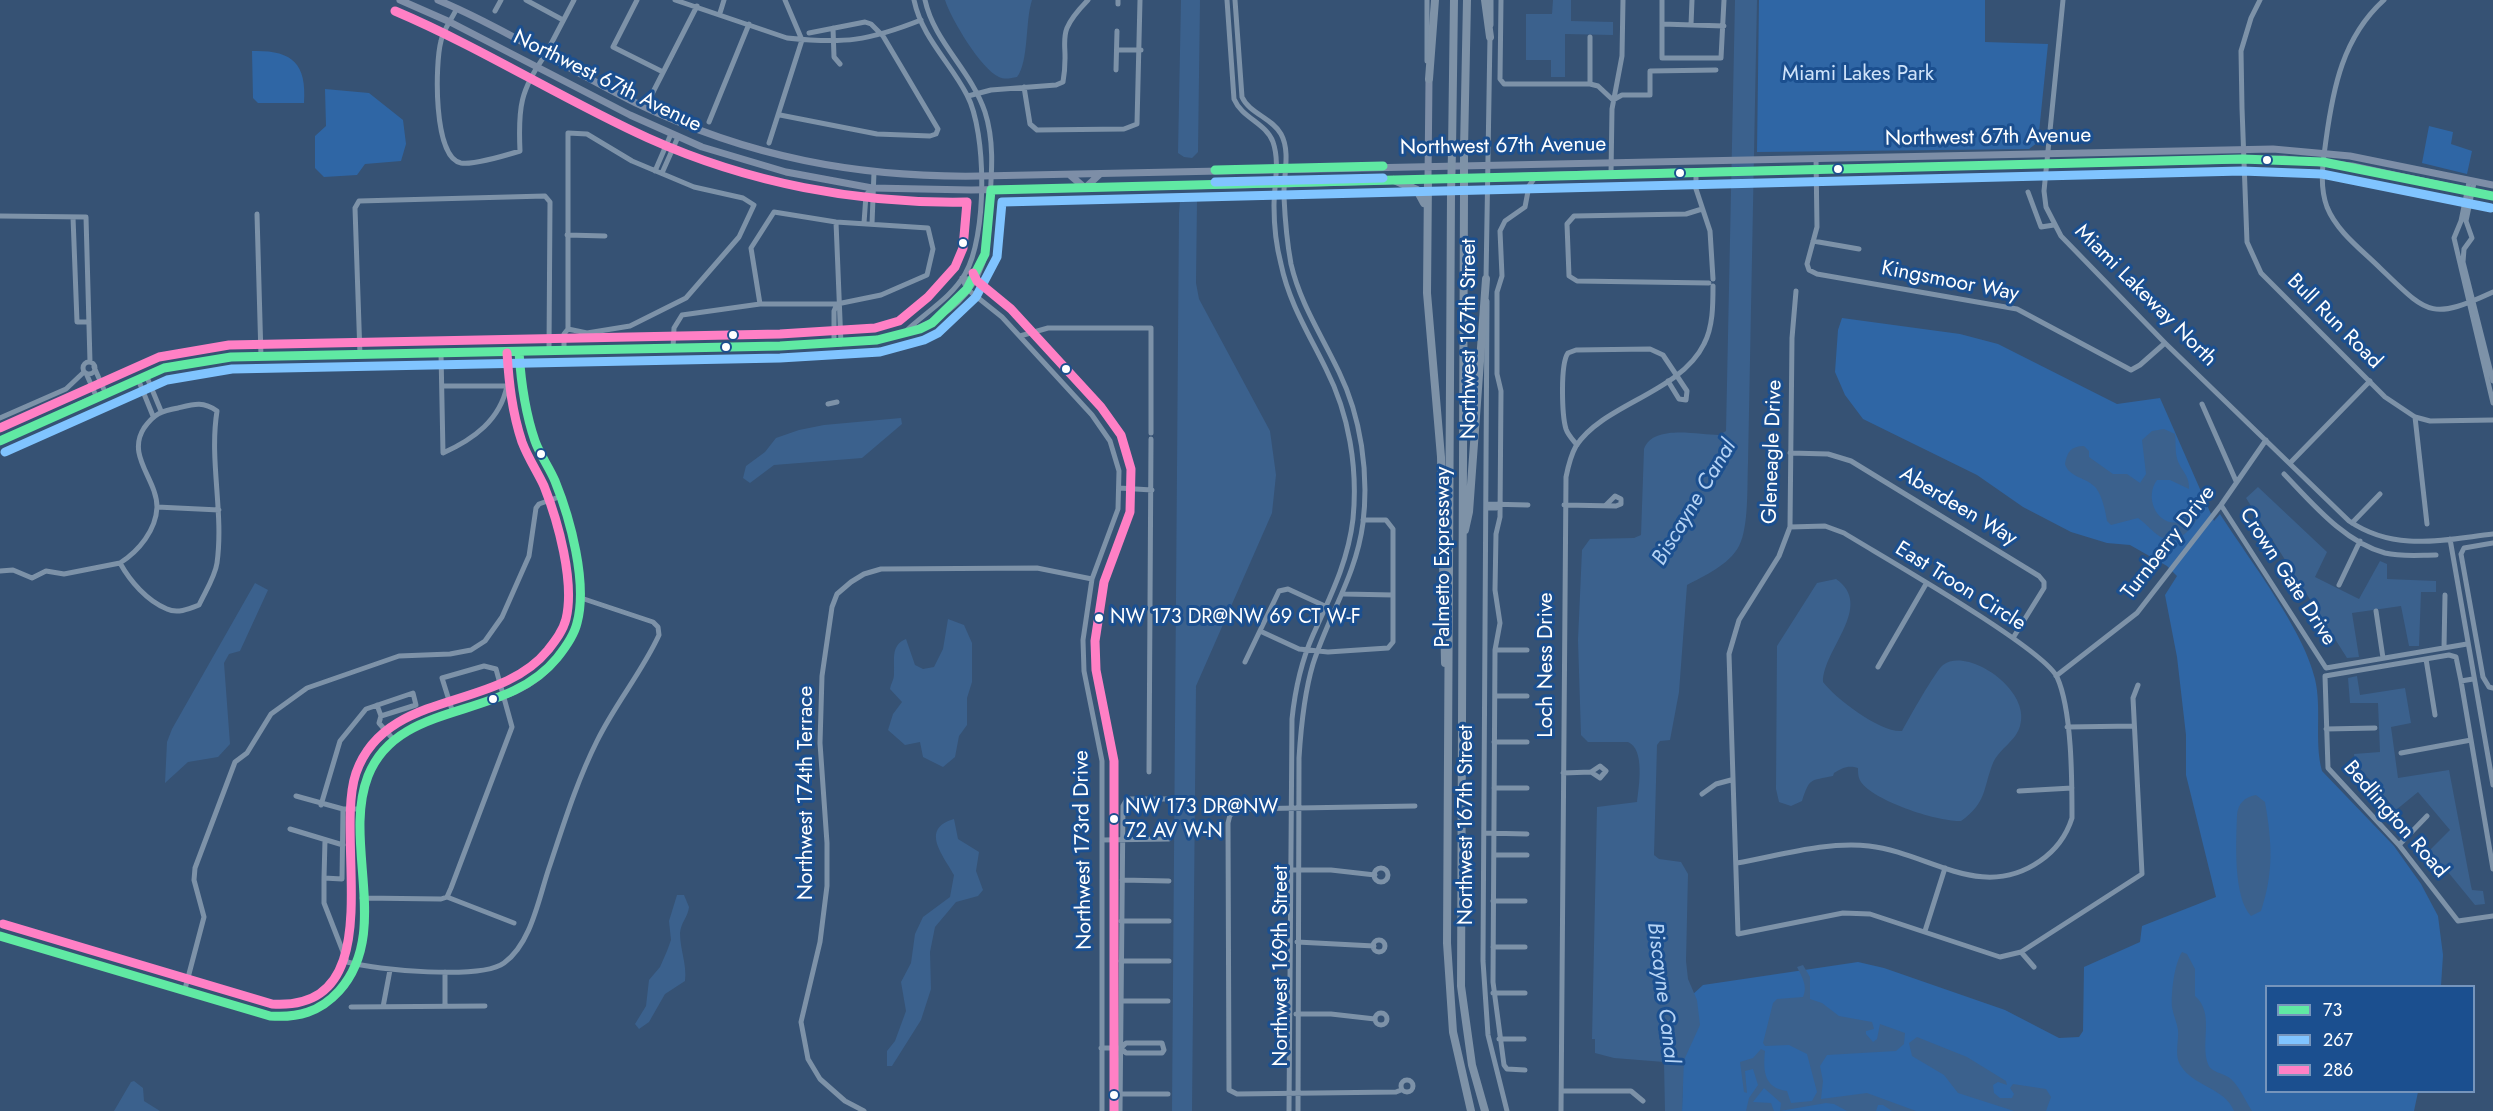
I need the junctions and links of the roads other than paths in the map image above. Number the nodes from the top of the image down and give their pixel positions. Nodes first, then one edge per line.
1 (400, 0) edge
2 (438, 0) edge
3 (501, 0) edge
4 (526, 0) edge
5 (573, 0) edge
6 (636, 0) edge
7 (675, 0) edge
8 (724, 0) edge
9 (785, 0) edge
10 (914, 0) edge
11 (925, 0) edge
12 (1088, 0) edge
13 (1140, 0) edge
14 (1227, 0) edge
15 (1235, 0) edge
16 (1427, 0) edge
17 (1435, 0) edge
18 (1454, 0) edge
19 (1467, 0) edge
20 (1485, 0) edge
21 (1491, 0) edge
22 (1500, 0) edge
23 (1623, 0) edge
24 (1662, 0) edge
25 (1692, 0) edge
26 (1724, 0) edge
27 (2062, 0) edge
28 (2260, 0) edge
29 (2384, 0) edge
30 (697, 6) junction
31 (457, 8) junction
32 (495, 11) dead end
33 (720, 13) junction
34 (929, 18) junction
35 (563, 20) junction
36 (921, 21) junction
37 (450, 22) junction
38 (749, 24) junction
39 (1662, 24) junction
40 (1691, 25) junction
41 (1724, 26) junction
42 (833, 28) junction
43 (1117, 31) dead end
44 (809, 33) dead end
45 (883, 36) junction
46 (1490, 37) junction
47 (1590, 37) dead end
48 (802, 40) junction
49 (834, 41) junction
50 (551, 44) dead end
51 (1117, 50) junction
52 (1141, 50) junction
53 (546, 54) junction
54 (840, 64) dead end
55 (537, 67) junction
56 (1116, 70) dead end
57 (1716, 70) dead end
58 (663, 72) junction
59 (1429, 79) junction
60 (1590, 84) junction
61 (1024, 87) junction
62 (978, 94) junction
63 (651, 96) dead end
64 (968, 96) junction
65 (1613, 100) junction
66 (780, 115) junction
67 (680, 122) junction
68 (709, 122) dead end
69 (675, 136) junction
70 (991, 141) junction
71 (981, 142) junction
72 (769, 143) dead end
73 (2242, 149) junction
74 (2324, 152) junction
75 (663, 154) junction
76 (2047, 154) junction
77 (669, 157) junction
78 (1931, 157) junction
79 (1816, 158) junction
80 (2242, 159) junction
81 (1679, 160) junction
82 (1712, 161) junction
83 (1612, 162) junction
84 (2323, 162) junction
85 (1487, 164) junction
86 (2046, 164) junction
87 (1427, 165) junction
88 (1529, 165) junction
89 (1931, 167) junction
90 (1276, 168) junction
91 (1285, 168) junction
92 (1816, 169) junction
93 (659, 172) junction
94 (874, 172) junction
95 (1696, 172) junction
96 (1102, 173) junction
97 (1069, 174) junction
98 (1611, 174) junction
99 (991, 175) junction
100 (981, 176) junction
101 (1530, 176) junction
102 (1993, 176) dead end
103 (1428, 179) junction
104 (1487, 179) junction
105 (1394, 180) junction
106 (1830, 182) dead end
107 (2471, 182) junction
108 (1284, 184) junction
109 (1274, 185) junction
110 (2493, 185) edge
111 (1529, 186) junction
112 (872, 188) junction
113 (1085, 188) junction
114 (980, 190) junction
115 (991, 190) junction
116 (2469, 191) junction
117 (2028, 192) dead end
118 (2493, 196) edge
119 (1702, 209) junction
120 (1425, 213) junction
121 (257, 214) dead end
122 (0, 216) edge
123 (74, 217) junction
124 (836, 222) junction
125 (864, 224) junction
126 (872, 224) junction
127 (2054, 225) junction
128 (567, 235) junction
129 (605, 236) dead end
130 (1813, 241) junction
131 (1858, 249) dead end
132 (962, 278) junction
133 (1486, 279) junction
134 (974, 280) junction
135 (1712, 283) junction
136 (967, 289) junction
137 (1796, 291) dead end
138 (2493, 292) edge
139 (2471, 302) junction
140 (760, 304) junction
141 (837, 304) junction
142 (89, 322) junction
143 (568, 329) junction
144 (905, 332) junction
145 (1033, 332) junction
146 (1020, 336) junction
147 (2165, 343) junction
148 (834, 344) junction
149 (841, 344) junction
150 (673, 348) junction
151 (549, 350) junction
152 (564, 350) junction
153 (519, 352) junction
154 (441, 353) junction
155 (360, 355) junction
156 (261, 357) junction
157 (90, 362) junction
158 (94, 368) junction
159 (85, 372) junction
160 (1678, 374) junction
161 (146, 375) junction
162 (138, 379) junction
163 (1668, 381) junction
164 (2370, 381) junction
165 (2493, 381) edge
166 (442, 386) junction
167 (105, 392) junction
168 (96, 396) junction
169 (1350, 399) junction
170 (837, 402) dead end
171 (2493, 403) edge
172 (828, 404) dead end
173 (1340, 404) junction
174 (2202, 404) dead end
175 (161, 411) junction
176 (153, 416) junction
177 (2415, 417) junction
178 (0, 418) edge
179 (2493, 420) edge
180 (1151, 432) dead end
181 (1151, 440) dead end
182 (2266, 440) junction
183 (0, 441) edge
184 (1577, 445) junction
185 (1790, 453) junction
186 (2291, 462) junction
187 (2284, 474) dead end
188 (1354, 479) junction
189 (2236, 481) junction
190 (1365, 482) junction
191 (1119, 488) junction
192 (1131, 488) junction
193 (1152, 490) junction
194 (2380, 494) dead end
195 (559, 497) junction
196 (1500, 505) junction
197 (1528, 505) dead end
198 (1564, 505) junction
199 (1606, 505) dead end
200 (2221, 505) junction
201 (1486, 506) junction
202 (157, 507) junction
203 (219, 510) junction
204 (1363, 520) junction
205 (2352, 523) junction
206 (2427, 524) dead end
207 (1790, 526) junction
208 (2493, 534) edge
209 (2450, 539) junction
210 (2388, 540) junction
211 (2360, 541) junction
212 (2493, 543) edge
213 (1462, 546) junction
214 (2384, 552) junction
215 (2436, 555) dead end
216 (120, 563) junction
217 (0, 571) edge
218 (1092, 579) junction
219 (2466, 580) junction
220 (2456, 581) junction
221 (1926, 584) junction
222 (2339, 585) dead end
223 (1344, 594) junction
224 (1393, 595) junction
225 (2445, 595) dead end
226 (581, 598) junction
227 (1327, 607) junction
228 (2376, 611) dead end
229 (1260, 631) junction
230 (2013, 638) junction
231 (2467, 644) junction
232 (2444, 648) junction
233 (1308, 650) junction
234 (1495, 650) junction
235 (1527, 650) dead end
236 (1318, 651) junction
237 (1084, 655) junction
238 (1095, 656) junction
239 (2383, 658) junction
240 (2426, 659) junction
241 (1245, 662) dead end
242 (1878, 667) dead end
243 (2056, 676) junction
244 (2473, 679) junction
245 (2461, 681) junction
246 (2138, 685) dead end
247 (2491, 688) edge
248 (1449, 694) junction
249 (1495, 696) junction
250 (1527, 696) dead end
251 (505, 697) junction
252 (377, 705) junction
253 (453, 712) junction
254 (2435, 715) dead end
255 (381, 716) junction
256 (2134, 726) junction
257 (2067, 727) junction
258 (2375, 728) dead end
259 (2326, 729) junction
260 (393, 739) junction
261 (2471, 740) junction
262 (1494, 742) junction
263 (1527, 742) dead end
264 (2402, 753) dead end
265 (1149, 772) dead end
266 (1563, 772) junction
267 (1591, 772) dead end
268 (1731, 780) junction
269 (2493, 785) edge
270 (1494, 788) junction
271 (1527, 788) dead end
272 (2072, 788) junction
273 (2019, 791) dead end
274 (1702, 794) dead end
275 (296, 796) dead end
276 (1169, 799) dead end
277 (321, 805) junction
278 (1415, 806) dead end
279 (1291, 808) junction
280 (1299, 808) junction
281 (343, 809) junction
282 (362, 809) junction
283 (2427, 816) dead end
284 (290, 829) dead end
285 (1484, 833) junction
286 (1494, 833) junction
287 (1527, 834) dead end
288 (1169, 839) dead end
289 (325, 840) junction
290 (1102, 840) junction
291 (1114, 840) junction
292 (1123, 840) junction
293 (343, 845) junction
294 (2399, 845) junction
295 (1494, 855) junction
296 (1527, 855) dead end
297 (1737, 863) junction
298 (1945, 868) junction
299 (2493, 869) edge
300 (1290, 870) junction
301 (1299, 870) junction
302 (1375, 875) dead end
303 (324, 878) junction
304 (1122, 880) junction
305 (1169, 880) dead end
306 (447, 897) junction
307 (362, 898) junction
308 (1493, 901) junction
309 (1525, 901) dead end
310 (2493, 916) edge
311 (1121, 921) junction
312 (1170, 921) dead end
313 (514, 923) dead end
314 (1925, 931) junction
315 (0, 936) edge
316 (1289, 942) junction
317 (1299, 942) junction
318 (1374, 946) dead end
319 (1493, 947) junction
320 (1525, 947) dead end
321 (2021, 952) junction
322 (1121, 961) junction
323 (1169, 961) dead end
324 (357, 965) junction
325 (2034, 967) dead end
326 (390, 970) junction
327 (445, 972) junction
328 (184, 989) junction
329 (1493, 993) junction
330 (1525, 993) dead end
331 (1121, 1001) junction
332 (1168, 1002) dead end
333 (446, 1006) junction
334 (485, 1006) dead end
335 (351, 1007) dead end
336 (383, 1007) junction
337 (1298, 1014) junction
338 (1289, 1015) junction
339 (1375, 1019) dead end
340 (1498, 1039) junction
341 (1524, 1039) dead end
342 (1101, 1048) junction
343 (1113, 1048) junction
344 (1121, 1048) junction
345 (1525, 1070) dead end
346 (1401, 1089) dead end
347 (1562, 1091) junction
348 (1120, 1094) junction
349 (1168, 1094) dead end
350 (1289, 1094) junction
351 (1298, 1094) junction
352 (1643, 1101) dead end
353 (1506, 1109) edge
354 (864, 1111) edge
355 (1101, 1111) edge
356 (1113, 1111) edge
357 (1120, 1111) edge
358 (1289, 1111) edge
359 (1298, 1111) edge
360 (1471, 1111) edge
361 (1485, 1111) edge
362 (1561, 1111) edge

1 - 37 main road, Northwest 67th Avenue
2 - 31 main road, Northwest 67th Avenue
3 - 32 street
4 - 35 street
5 - 35 street
6 - 58 street
7 - 30 street
8 - 33 street
9 - 48 street
10 - 36 street
11 - 34 street
12 - 61 street
13 - 52 street
14 - 90 street, Northwest 169th Street
15 - 91 street, Northwest 169th Street
16 - 59 street
17 - 59 highway
18 - 248 highway, Palmetto Expressway, bridge
19 - 213 highway, Palmetto Expressway, bridge
20 - 46 highway
21 - 46 street, Northwest 167th Street
22 - 60 street
23 - 65 street
24 - 39 street
25 - 40 street
26 - 41 street
27 - 76 street, Miami Lakeway North
28 - 73 street, Bull Run Road
29 - 74 street
30 - 33 street
30 - 58 street
31 - 37 street
31 - 53 main road, Northwest 67th Avenue
33 - 38 street
34 - 36 street
34 - 62 street
35 - 50 street
36 - 45 street
36 - 64 street
37 - 55 main road, Northwest 67th Avenue
37 - 55 street
38 - 48 street
38 - 68 street
39 - 40 street
39 - 41 street
40 - 41 street
42 - 44 street
42 - 45 street
42 - 49 street
43 - 51 street
45 - 49 street
45 - 66 street
46 - 85 street, Northwest 167th Street
47 - 60 street
48 - 49 street
48 - 66 street
49 - 54 street
51 - 52 street
51 - 56 street
52 - 61 street
53 - 55 street
53 - 67 main road, Northwest 67th Avenue
55 - 69 main road, Northwest 67th Avenue
57 - 65 street
58 - 63 street
59 - 87 main road
60 - 65 street
61 - 62 street
62 - 64 street
62 - 70 street
64 - 71 street
65 - 83 street
66 - 72 street
67 - 69 main road
67 - 94 main road, Northwest 67th Avenue
69 - 75 street
69 - 77 street
69 - 112 main road, Northwest 67th Avenue
70 - 71 street
70 - 99 street
71 - 100 street
73 - 74 main road, Northwest 67th Avenue
73 - 76 main road, Northwest 67th Avenue
73 - 80 street, Bull Run Road
74 - 84 street
74 - 107 main road, Northwest 67th Avenue
75 - 77 street
75 - 93 street
76 - 78 main road, Northwest 67th Avenue
76 - 86 street, Miami Lakeway North
77 - 93 street
78 - 79 main road, Northwest 67th Avenue
78 - 89 main road
79 - 82 main road, Northwest 67th Avenue
79 - 92 street, Kingsmoor Way
80 - 84 main road, Northwest 67th Avenue
80 - 86 main road, Northwest 67th Avenue
80 - 164 street, Bull Run Road
81 - 82 main road, Northwest 67th Avenue
81 - 83 main road, Northwest 67th Avenue
81 - 95 main road
82 - 95 main road
83 - 88 main road, Northwest 67th Avenue
83 - 98 street
84 - 116 main road, Northwest 67th Avenue
84 - 139 street
85 - 87 main road, Northwest 67th Avenue
85 - 88 main road, Northwest 67th Avenue
85 - 104 street, Northwest 167th Street
86 - 89 main road, Northwest 67th Avenue
86 - 127 street, Miami Lakeway North
87 - 91 main road, Northwest 67th Avenue
87 - 103 main road
88 - 101 street
89 - 92 main road, Northwest 67th Avenue
90 - 91 main road, Northwest 67th Avenue
90 - 96 main road, Northwest 67th Avenue
90 - 109 street, Northwest 169th Street
91 - 108 street, Northwest 169th Street
92 - 95 main road, Northwest 67th Avenue
92 - 130 street, Kingsmoor Way
93 - 128 street
93 - 143 street
94 - 100 main road, Northwest 67th Avenue
94 - 112 street
95 - 98 main road, Northwest 67th Avenue
95 - 119 street, Loch Ness Drive
96 - 97 main road, Northwest 67th Avenue
96 - 113 main road
97 - 99 main road, Northwest 67th Avenue
97 - 113 main road
98 - 101 main road, Northwest 67th Avenue
99 - 100 main road, Northwest 67th Avenue
99 - 115 street
100 - 114 street
101 - 104 main road, Northwest 67th Avenue
101 - 111 street
101 - 111 street
102 - 106 street
103 - 104 main road, Northwest 67th Avenue
103 - 105 main road, Northwest 67th Avenue
103 - 120 highway
104 - 133 street, Northwest 167th Street
105 - 108 main road, Northwest 67th Avenue
105 - 120 highway
107 - 110 main road, Northwest 67th Avenue
107 - 116 street
108 - 109 main road, Northwest 67th Avenue
108 - 169 street, Northwest 169th Street
109 - 113 main road, Northwest 67th Avenue
109 - 173 street, Northwest 169th Street
111 - 196 street
112 - 114 main road, Northwest 67th Avenue
112 - 125 street
112 - 126 street
113 - 115 main road, Northwest 67th Avenue
114 - 115 main road, Northwest 67th Avenue
114 - 132 street
115 - 134 street
116 - 118 main road, Northwest 67th Avenue
116 - 139 street
116 - 139 street
117 - 127 street
119 - 135 street, Loch Ness Drive
119 - 135 street
120 - 248 highway
121 - 156 street
122 - 123 street
123 - 142 street
123 - 142 street
124 - 125 street
124 - 140 street
124 - 141 street
125 - 126 street
126 - 141 street
127 - 147 street, Miami Lakeway North
128 - 129 street
128 - 143 street
130 - 131 street, Kingsmoor Way
130 - 147 street, Kingsmoor Way
132 - 134 street, Northwest 173rd Drive
132 - 136 street, Northwest 173rd Drive
132 - 144 street
133 - 201 street, Northwest 167th Street
133 - 213 highway
134 - 136 street
134 - 145 street, Northwest 173rd Drive
135 - 160 street, Loch Ness Drive
136 - 144 street
136 - 146 street, Northwest 173rd Drive
137 - 185 street, Gleneagle Drive
138 - 139 street
139 - 165 street
139 - 171 street
140 - 141 street
140 - 150 street
141 - 148 street
141 - 149 street
142 - 157 street
143 - 152 street
144 - 149 street
145 - 146 street
145 - 180 street
145 - 192 street, Northwest 173rd Drive
146 - 191 street, Northwest 173rd Drive
147 - 182 street, Miami Lakeway North
148 - 149 street
148 - 150 street
150 - 152 street
151 - 152 street
151 - 153 street
151 - 155 street
153 - 154 street
153 - 195 street
154 - 155 street
154 - 166 street
155 - 156 street
156 - 161 street
157 - 158 street
157 - 159 street
158 - 159 street
158 - 167 street
159 - 168 street
159 - 178 street
160 - 163 street, Loch Ness Drive
160 - 163 street
160 - 184 street
161 - 162 street
161 - 175 street
162 - 167 street
162 - 176 street
163 - 184 street, Loch Ness Drive
164 - 177 street, Bull Run Road
164 - 186 street
166 - 166 street
167 - 168 street
168 - 183 street
169 - 173 street
169 - 190 street, Northwest 169th Street
170 - 172 street
173 - 188 street, Northwest 169th Street
174 - 189 street
175 - 176 street
175 - 203 street
176 - 202 street
177 - 179 street, Bull Run Road
177 - 206 street
181 - 193 street
182 - 186 street, Miami Lakeway North
182 - 189 street, Turnberry Drive
184 - 198 street, Loch Ness Drive
185 - 207 street, Gleneagle Drive
185 - 230 street, Aberdeen Way
186 - 205 street, Miami Lakeway North
187 - 211 street
188 - 190 street
188 - 227 street, Northwest 169th Street
189 - 200 street, Turnberry Drive
190 - 204 street, Northwest 169th Street
191 - 192 street
191 - 218 street, Northwest 173rd Drive
192 - 193 street
192 - 238 street, Northwest 173rd Drive
193 - 265 street
194 - 205 street
195 - 226 street
195 - 328 street
196 - 197 street
196 - 201 street
196 - 234 street
198 - 199 street
198 - 266 street, Loch Ness Drive
200 - 239 street, Crown Gate Drive
200 - 243 street, Turnberry Drive
201 - 285 street, Northwest 167th Street
202 - 203 street
202 - 216 street
203 - 216 street
204 - 223 street, Northwest 169th Street
204 - 224 street
205 - 210 street, Miami Lakeway North
207 - 221 street, East Troon Circle
207 - 268 street, Gleneagle Drive
208 - 209 street, Miami Lakeway North
209 - 210 street, Miami Lakeway North
209 - 220 street
210 - 214 street
211 - 214 street
211 - 222 street
212 - 219 street
213 - 361 highway, Palmetto Expressway
214 - 215 street
216 - 217 street
218 - 237 street, Northwest 173rd Drive
218 - 354 street, Northwest 174th Terrace
219 - 220 street
219 - 247 street
220 - 231 street
221 - 230 street, East Troon Circle
221 - 242 street
223 - 224 street
223 - 236 street, Northwest 169th Street
224 - 236 street
225 - 232 street
226 - 251 street
226 - 327 street
227 - 229 street
227 - 233 street, Northwest 169th Street
228 - 239 street
229 - 233 street
229 - 241 street
230 - 243 street, East Troon Circle
231 - 232 street
231 - 244 street
232 - 239 street
233 - 236 street
233 - 279 street, Northwest 169th Street
234 - 235 street
234 - 249 street
236 - 280 street, Northwest 169th Street
237 - 238 street
237 - 290 street, Northwest 173rd Drive
238 - 291 street, Northwest 173rd Drive
240 - 245 street, Bedlington Road
240 - 254 street
240 - 259 street, Bedlington Road
243 - 257 street
244 - 245 street
244 - 269 street
245 - 261 street, Bedlington Road
246 - 256 street
248 - 360 highway, Palmetto Expressway
249 - 250 street
249 - 262 street
251 - 253 street
251 - 253 street
251 - 306 street
252 - 255 street
252 - 255 street
252 - 277 street
253 - 260 street
255 - 260 street
256 - 257 street
256 - 321 street
257 - 272 street
258 - 259 street
259 - 294 street, Bedlington Road
260 - 282 street
261 - 264 street
261 - 299 street, Bedlington Road
262 - 263 street
262 - 270 street
266 - 267 street
266 - 347 street, Loch Ness Drive
268 - 274 street
268 - 297 street, Gleneagle Drive
270 - 271 street
270 - 286 street
272 - 273 street
272 - 298 street
275 - 277 street
276 - 292 street
277 - 281 street
278 - 280 street
279 - 280 street
279 - 300 street, Northwest 169th Street
279 - 350 street
280 - 301 street, Northwest 169th Street
281 - 282 street
281 - 293 street
282 - 307 street
283 - 294 street
284 - 289 street
285 - 286 street
285 - 353 street, Northwest 167th Street
286 - 287 street
286 - 295 street
288 - 292 street
289 - 293 street
289 - 303 street
290 - 291 street
290 - 342 street, Northwest 173rd Drive
291 - 292 street
291 - 343 street, Northwest 173rd Drive
292 - 304 street
293 - 303 street
294 - 310 street, Bedlington Road
295 - 296 street
295 - 308 street
297 - 298 street
297 - 314 street, Gleneagle Drive
298 - 314 street
300 - 301 street
300 - 316 street, Northwest 169th Street
301 - 302 street
301 - 317 street, Northwest 169th Street
303 - 324 street
304 - 305 street
304 - 311 street
306 - 307 street
306 - 313 street
307 - 324 street
308 - 309 street
308 - 319 street
311 - 312 street
311 - 322 street
314 - 321 street
315 - 328 street
316 - 317 street
316 - 338 street, Northwest 169th Street
317 - 318 street
317 - 337 street, Northwest 169th Street
319 - 320 street
319 - 329 street
321 - 325 street
322 - 323 street
322 - 331 street
324 - 326 street
324 - 328 street
326 - 327 street
326 - 336 street
327 - 333 street
329 - 330 street
329 - 340 street
331 - 332 street
331 - 344 street
333 - 334 street
333 - 336 street
335 - 336 street
337 - 338 street
337 - 339 street
337 - 351 street, Northwest 169th Street
338 - 350 street, Northwest 169th Street
340 - 341 street
340 - 345 street
342 - 343 street
342 - 355 street, Northwest 173rd Drive
343 - 344 street
343 - 356 street, Northwest 173rd Drive
344 - 344 street
344 - 348 street
346 - 351 street
347 - 352 street
347 - 362 street, Loch Ness Drive
348 - 349 street
348 - 357 street
350 - 351 street
350 - 358 street, Northwest 169th Street
351 - 359 street, Northwest 169th Street

